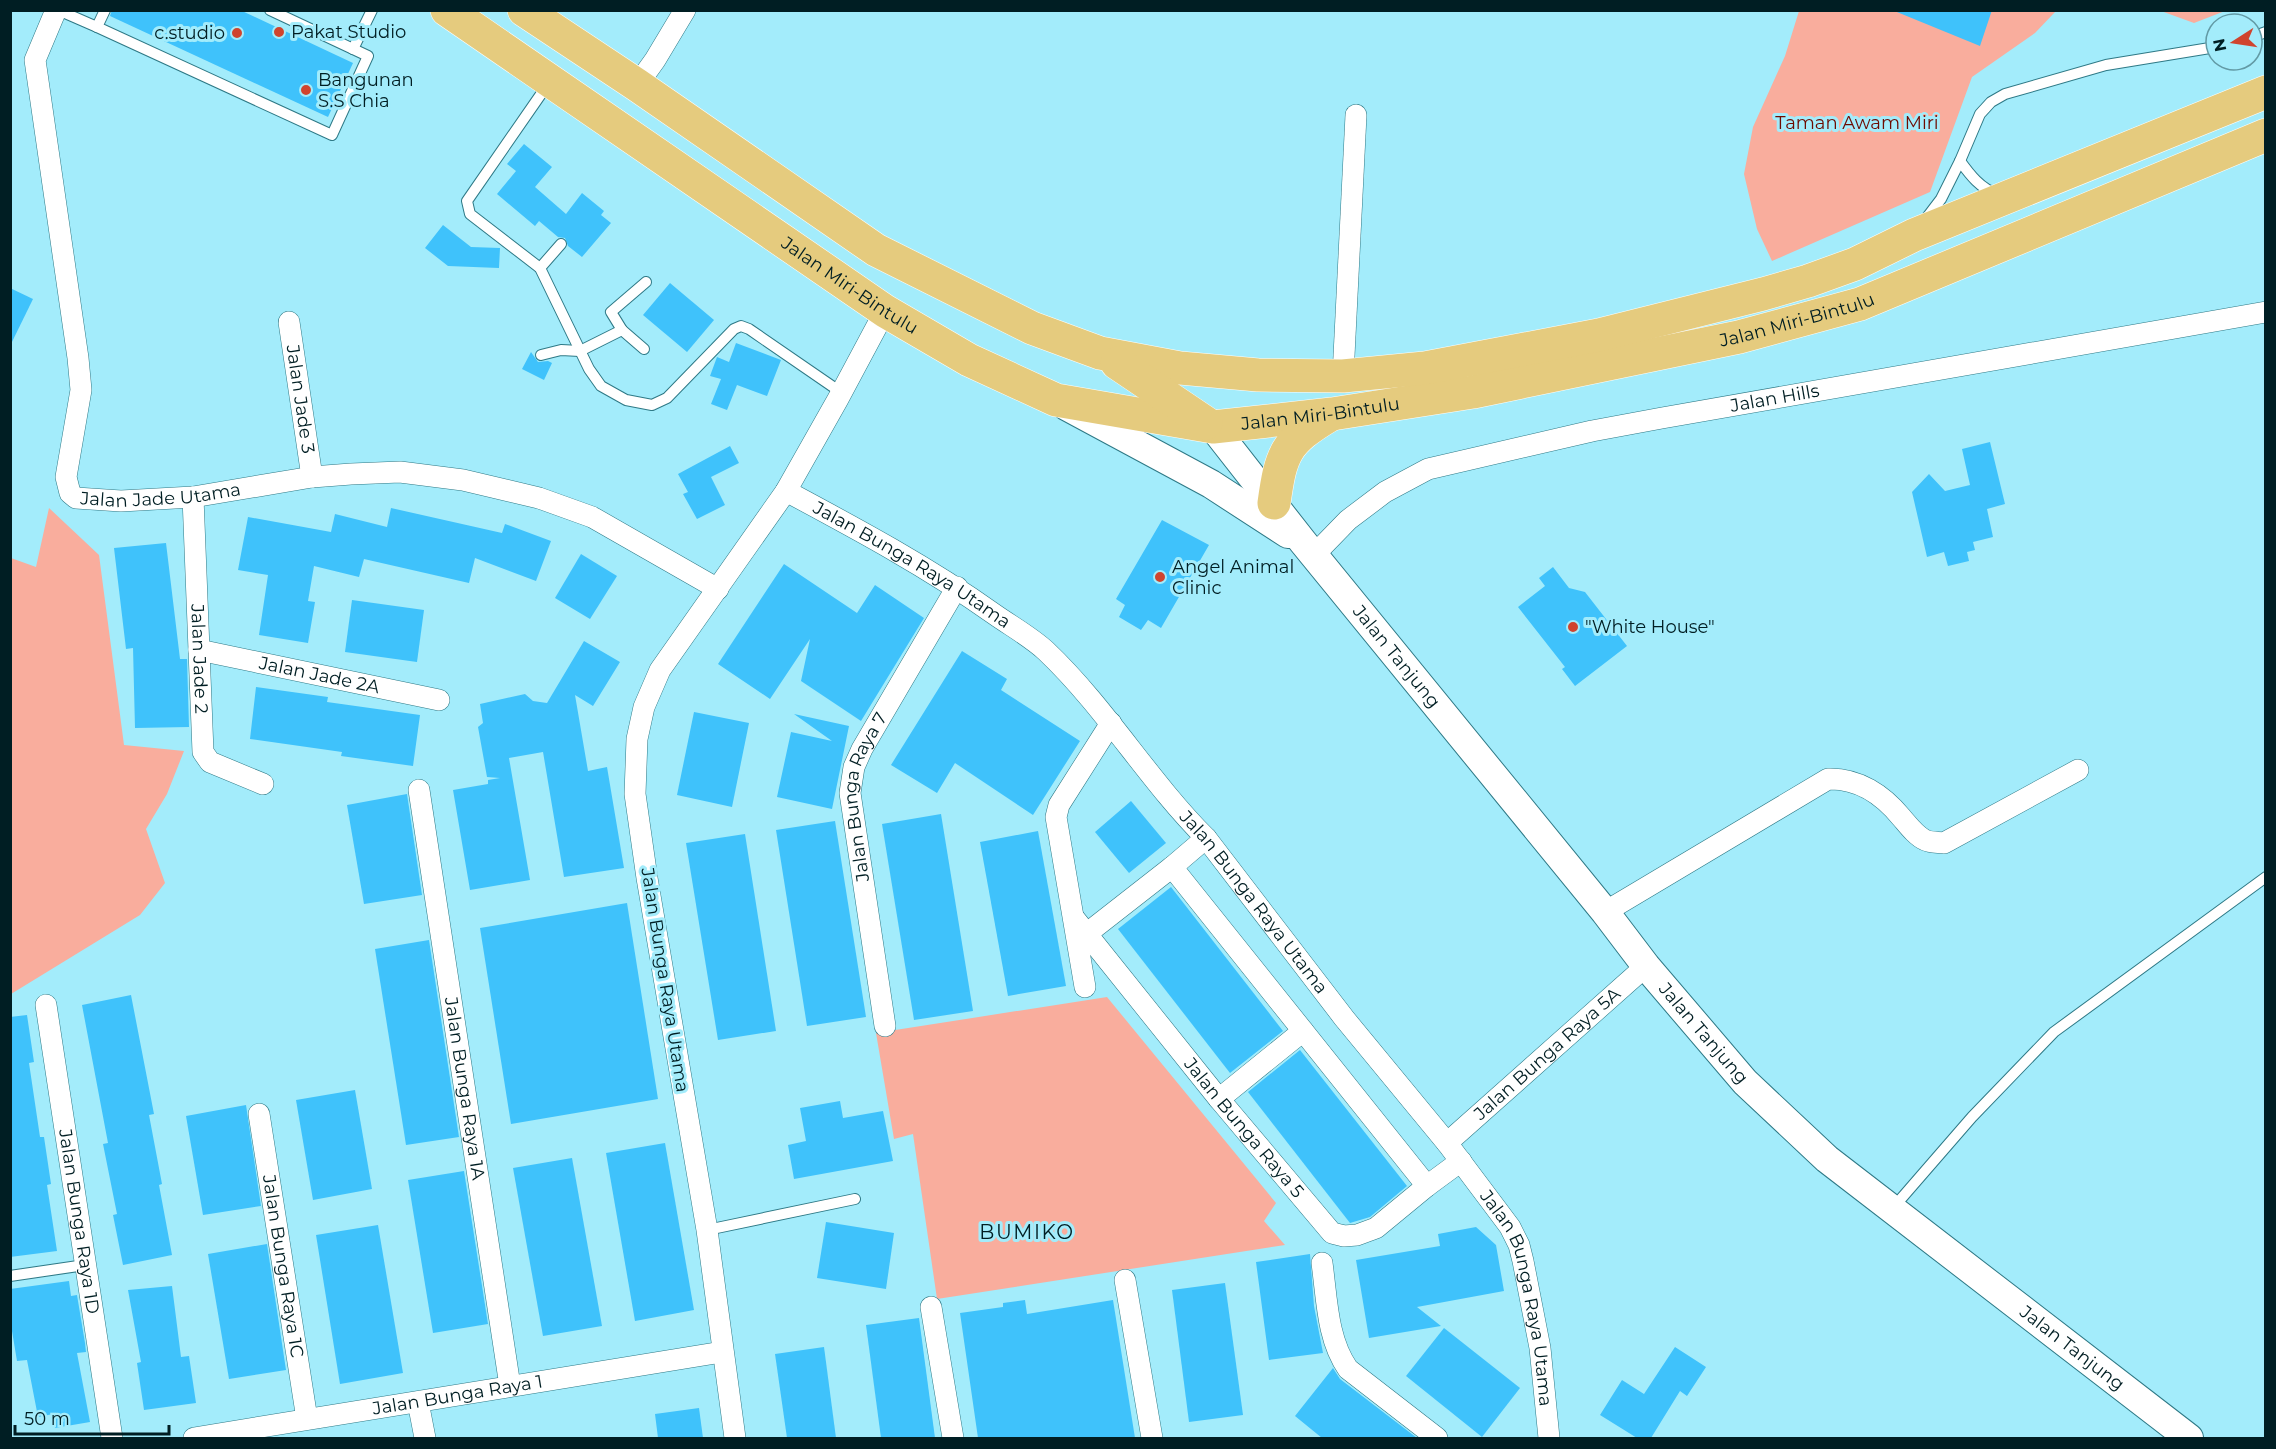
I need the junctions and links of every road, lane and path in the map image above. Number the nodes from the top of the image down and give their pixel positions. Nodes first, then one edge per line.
1 (57, 10) edge
2 (105, 10) edge
3 (270, 10) edge
4 (372, 10) edge
5 (447, 10) edge
6 (524, 10) edge
7 (685, 10) edge
8 (97, 27) junction
9 (353, 49) junction
10 (2204, 49) edge
11 (550, 82) junction
12 (637, 85) junction
13 (2265, 92) edge
14 (1356, 115) dead end
15 (2265, 135) edge
16 (1960, 161) junction
17 (2006, 198) junction
18 (1914, 235) junction
19 (561, 244) dead end
20 (540, 268) junction
21 (646, 282) dead end
22 (885, 311) junction
23 (2265, 312) edge
24 (289, 322) dead end
25 (622, 330) junction
26 (644, 349) dead end
27 (580, 351) junction
28 (1100, 352) junction
29 (541, 355) dead end
30 (1343, 376) junction
31 (842, 393) junction
32 (1056, 400) junction
33 (1332, 414) junction
34 (1213, 427) junction
35 (312, 477) junction
36 (786, 491) junction
37 (193, 497) junction
38 (1274, 503) junction
39 (1308, 549) junction
40 (957, 587) junction
41 (718, 589) junction
42 (199, 650) junction
43 (439, 700) dead end
44 (1111, 723) junction
45 (2078, 770) dead end
46 (263, 783) dead end
47 (419, 790) dead end
48 (1206, 838) junction
49 (1173, 867) junction
50 (2265, 877) edge
51 (1605, 912) junction
52 (1080, 927) junction
53 (1646, 966) junction
54 (1085, 987) dead end
55 (46, 1005) dead end
56 (885, 1026) dead end
57 (1303, 1031) junction
58 (1219, 1099) junction
59 (259, 1114) dead end
60 (1447, 1143) junction
61 (1461, 1161) junction
62 (1427, 1186) junction
63 (855, 1199) dead end
64 (1893, 1208) junction
65 (707, 1230) junction
66 (1322, 1263) dead end
67 (85, 1265) junction
68 (10, 1276) edge
69 (1125, 1280) dead end
70 (931, 1307) dead end
71 (722, 1352) junction
72 (510, 1386) junction
73 (418, 1402) junction
74 (307, 1419) junction
75 (112, 1438) edge
76 (194, 1438) edge
77 (425, 1438) edge
78 (735, 1438) edge
79 (953, 1438) edge
80 (1152, 1438) edge
81 (1437, 1438) edge
82 (1549, 1438) edge
83 (2189, 1438) edge

1 - 8 lane
1 - 37 street, Jalan Jade Utama
2 - 8 lane
3 - 9 lane
4 - 9 lane
5 - 11 highway, Jalan Miri-Bintulu
6 - 12 highway, Jalan Miri-Bintulu
7 - 12 street
8 - 9 lane
10 - 16 lane
11 - 20 lane
11 - 22 highway, Jalan Miri-Bintulu
12 - 28 highway, Jalan Miri-Bintulu
13 - 17 highway, Jalan Miri-Bintulu
14 - 30 street
15 - 33 highway, Jalan Miri-Bintulu
16 - 17 lane
16 - 18 lane
17 - 18 highway, Jalan Miri-Bintulu
18 - 30 highway, Jalan Miri-Bintulu
19 - 20 lane
20 - 27 lane
21 - 25 lane
22 - 31 street, Jalan Bunga Raya Utama
22 - 32 highway, Jalan Miri-Bintulu
23 - 39 street, Jalan Hills
24 - 35 street, Jalan Jade 3
25 - 26 lane
25 - 27 lane
27 - 29 lane
27 - 31 lane
28 - 30 highway, Jalan Miri-Bintulu
28 - 34 highway
31 - 36 street, Jalan Bunga Raya Utama
32 - 34 highway, Jalan Miri-Bintulu
32 - 39 street, Jalan Tanjung
33 - 34 highway, Jalan Miri-Bintulu
33 - 38 highway
34 - 38 street, Jalan Tanjung
35 - 37 street, Jalan Jade Utama
35 - 41 street, Jalan Jade Utama
36 - 40 street, Jalan Bunga Raya Utama
36 - 41 street, Jalan Bunga Raya Utama
37 - 42 street, Jalan Jade 2
38 - 39 street, Jalan Tanjung
39 - 51 street, Jalan Tanjung
40 - 44 street, Jalan Bunga Raya Utama
40 - 56 street, Jalan Bunga Raya 7
41 - 65 street, Jalan Bunga Raya Utama
42 - 43 street, Jalan Jade 2A
42 - 46 street, Jalan Jade 2
44 - 48 street, Jalan Bunga Raya Utama
44 - 52 street
45 - 51 street
47 - 72 street, Jalan Bunga Raya 1A
48 - 49 street
48 - 60 street, Jalan Bunga Raya Utama
49 - 52 street
49 - 57 street
50 - 64 lane
51 - 53 street, Jalan Tanjung
52 - 54 street
52 - 58 street, Jalan Bunga Raya 5
53 - 60 street, Jalan Bunga Raya 5A
53 - 64 street, Jalan Tanjung
55 - 67 street, Jalan Bunga Raya 1D
57 - 58 street
57 - 62 street
58 - 62 street, Jalan Bunga Raya 5
59 - 74 street, Jalan Bunga Raya 1C
60 - 61 street, Jalan Bunga Raya Utama
61 - 62 street, Jalan Bunga Raya 5
61 - 82 street, Jalan Bunga Raya Utama
63 - 65 lane
64 - 83 street, Jalan Tanjung
65 - 71 street, Jalan Bunga Raya Utama
66 - 81 street
67 - 68 lane
67 - 75 street, Jalan Bunga Raya 1D
69 - 80 street
70 - 79 street
71 - 72 street, Jalan Bunga Raya 1
71 - 78 street, Jalan Bunga Raya Utama
72 - 73 street, Jalan Bunga Raya 1
73 - 74 street, Jalan Bunga Raya 1
73 - 77 street
74 - 76 street, Jalan Bunga Raya 1

